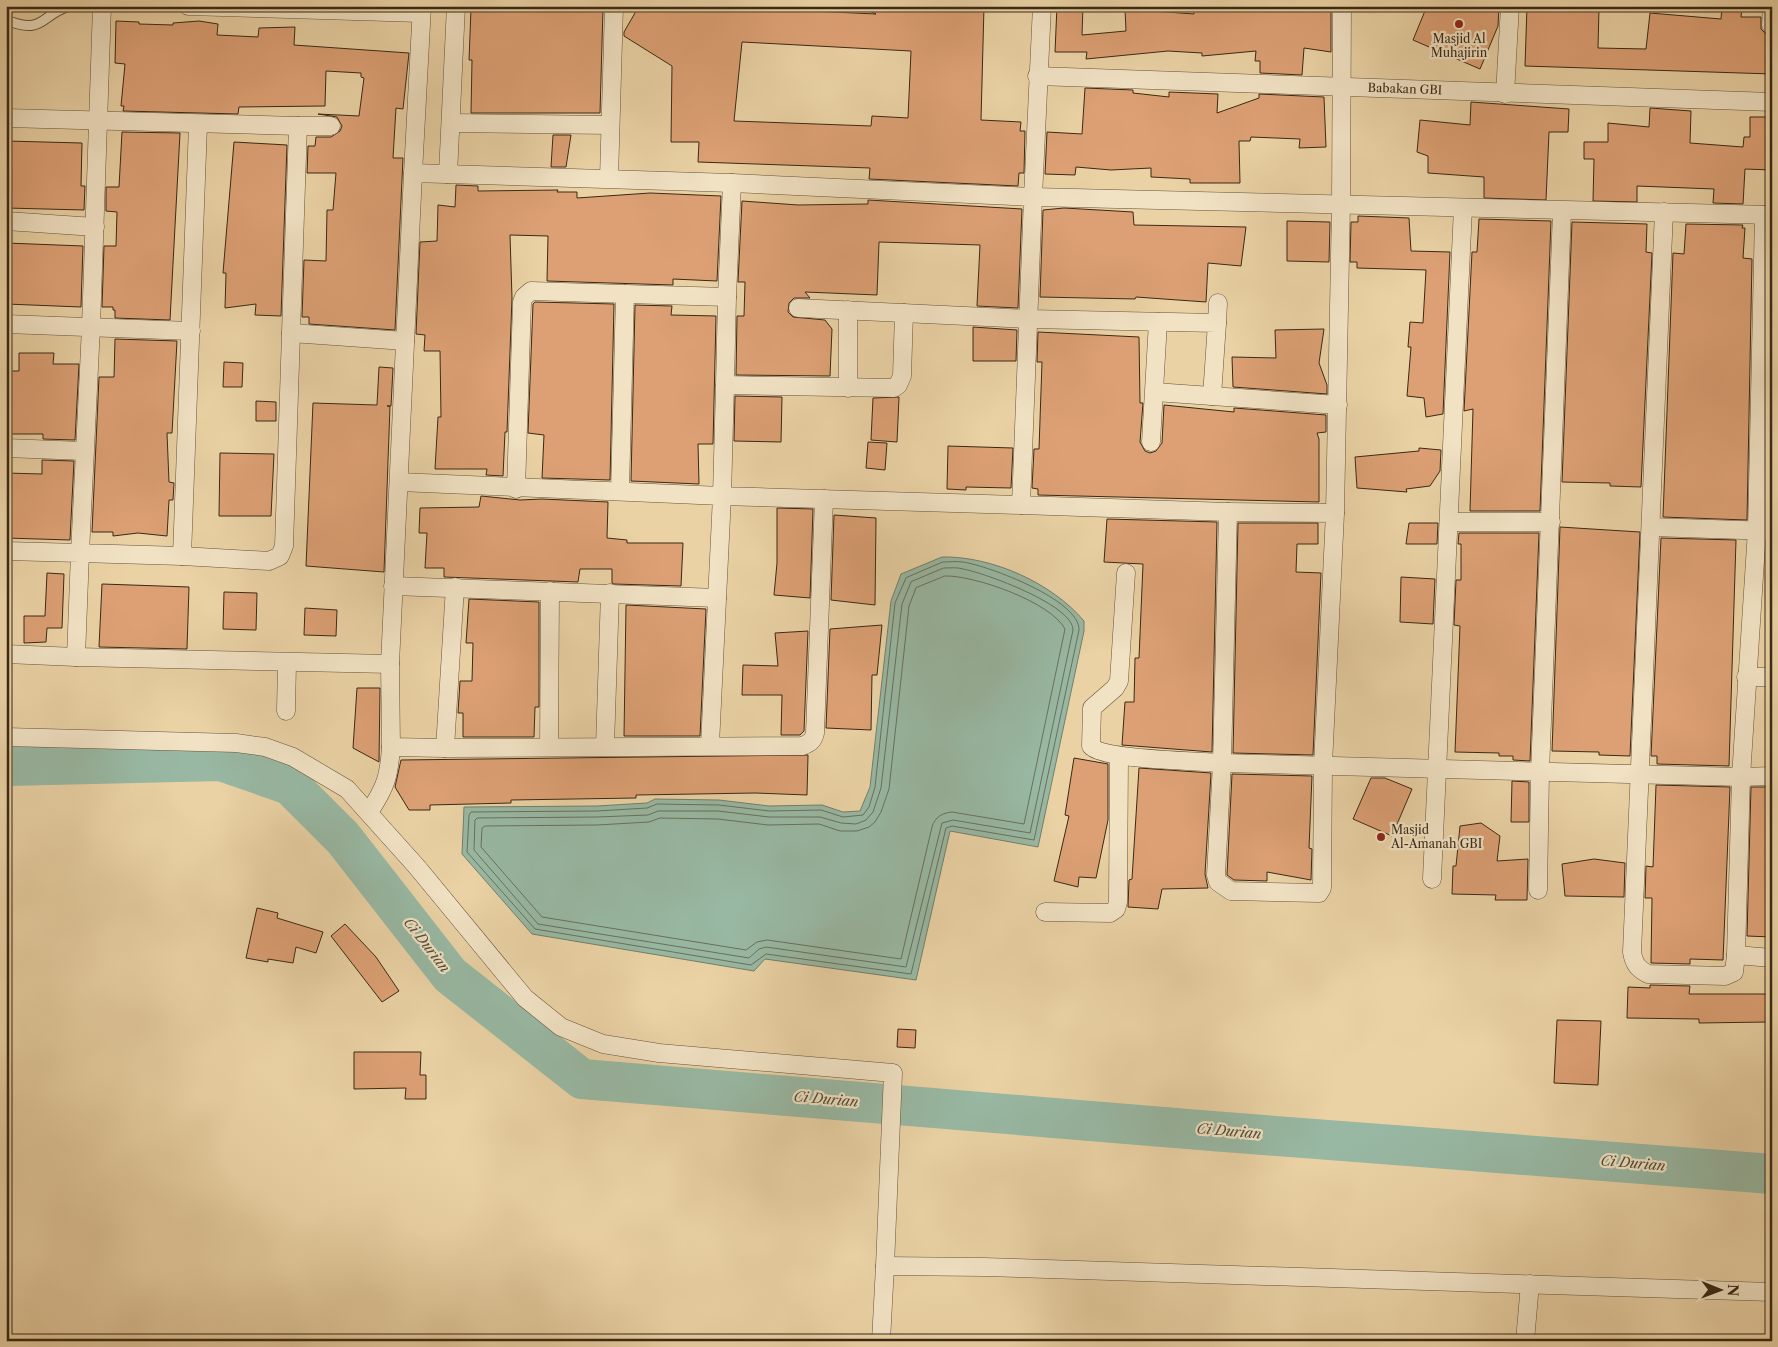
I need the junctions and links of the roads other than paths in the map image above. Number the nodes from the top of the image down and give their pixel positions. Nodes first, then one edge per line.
1 (69, 6) edge
2 (102, 6) edge
3 (188, 6) edge
4 (456, 6) edge
5 (614, 6) edge
6 (1042, 6) edge
7 (1342, 6) edge
8 (1510, 6) edge
9 (1772, 6) edge
10 (422, 9) edge
11 (6, 20) edge
12 (1771, 24) edge
13 (1037, 76) junction
14 (1342, 87) junction
15 (1505, 94) junction
16 (1772, 102) edge
17 (6, 118) edge
18 (98, 120) junction
19 (451, 123) junction
20 (198, 125) junction
21 (610, 125) junction
22 (298, 126) junction
23 (331, 126) dead end
24 (413, 173) junction
25 (448, 174) junction
26 (609, 178) junction
27 (732, 183) junction
28 (1033, 196) junction
29 (1341, 204) junction
30 (1463, 208) junction
31 (1562, 212) junction
32 (1664, 212) junction
33 (1768, 215) edge
34 (6, 221) edge
35 (95, 227) junction
36 (626, 294) junction
37 (727, 297) junction
38 (1218, 303) dead end
39 (798, 308) dead end
40 (848, 310) junction
41 (904, 313) junction
42 (1029, 319) junction
43 (1158, 322) junction
44 (6, 324) edge
45 (1217, 324) junction
46 (91, 326) junction
47 (191, 331) junction
48 (290, 333) junction
49 (405, 341) junction
50 (725, 385) junction
51 (848, 388) junction
52 (1155, 392) junction
53 (1212, 396) junction
54 (1338, 405) junction
55 (1151, 442) dead end
56 (6, 448) edge
57 (84, 450) junction
58 (399, 482) junction
59 (516, 489) junction
60 (620, 491) junction
61 (722, 496) junction
62 (824, 499) junction
63 (1021, 505) junction
64 (1228, 512) junction
65 (1334, 513) junction
66 (1450, 522) junction
67 (1551, 522) junction
68 (1651, 527) junction
69 (1764, 530) edge
70 (6, 551) edge
71 (80, 553) junction
72 (182, 556) junction
73 (1126, 573) dead end
74 (393, 586) junction
75 (455, 587) junction
76 (550, 591) junction
77 (610, 593) junction
78 (717, 598) junction
79 (6, 654) edge
80 (76, 656) junction
81 (287, 663) junction
82 (390, 664) junction
83 (1746, 677) junction
84 (1772, 677) edge
85 (286, 711) dead end
86 (6, 737) edge
87 (710, 745) junction
88 (605, 746) junction
89 (392, 747) junction
90 (549, 747) junction
91 (445, 748) junction
92 (1119, 756) junction
93 (1222, 763) junction
94 (1323, 765) junction
95 (1438, 768) junction
96 (1540, 772) junction
97 (1641, 775) junction
98 (1772, 776) edge
99 (1741, 777) junction
100 (369, 812) junction
101 (1432, 879) dead end
102 (1538, 890) dead end
103 (1045, 912) dead end
104 (1736, 955) junction
105 (1772, 958) edge
106 (884, 1266) junction
107 (1530, 1284) junction
108 (1772, 1292) edge
109 (881, 1341) edge
110 (1525, 1341) edge

1 - 11 lane
2 - 18 street
3 - 10 street
4 - 19 street
5 - 21 street
6 - 13 street
7 - 14 street
8 - 15 street
9 - 12 street
10 - 24 street
13 - 14 street, Babakan GBI
13 - 28 street
14 - 15 street, Babakan GBI
14 - 29 street
15 - 16 street, Babakan GBI
17 - 18 street
18 - 20 street
18 - 35 street
19 - 21 street
19 - 25 street
20 - 22 street
20 - 47 street
21 - 26 street
22 - 23 street
22 - 48 street
24 - 25 street
24 - 49 street
25 - 26 street
26 - 27 street
27 - 28 street
27 - 37 street
28 - 29 street
28 - 42 street
29 - 30 street
29 - 54 street
30 - 31 street
30 - 66 street
31 - 32 street
31 - 67 street
32 - 33 street
32 - 68 street
33 - 69 street
34 - 35 street
35 - 46 street
36 - 37 street
36 - 59 street
36 - 60 street
37 - 50 street
38 - 45 street
39 - 40 street
40 - 41 street
40 - 51 street
41 - 42 street
41 - 51 street
42 - 43 street
42 - 63 street
43 - 45 street
43 - 52 street
44 - 46 street
45 - 53 street
46 - 47 street
46 - 57 street
47 - 72 street
48 - 49 street
48 - 72 street
49 - 58 street
50 - 51 street
50 - 61 street
52 - 53 street
52 - 55 street
53 - 54 street
54 - 65 street
56 - 57 street
57 - 71 street
58 - 59 street
58 - 74 street
59 - 60 street
60 - 61 street
61 - 62 street
61 - 78 street
62 - 63 street
62 - 87 street
63 - 64 street
64 - 65 street
64 - 93 street
65 - 94 street
66 - 67 street
66 - 95 street
67 - 96 street
68 - 69 street
68 - 97 street
69 - 83 street
70 - 71 street
71 - 72 street
71 - 80 street
73 - 92 street
74 - 75 street
74 - 82 street
75 - 76 street
75 - 91 street
76 - 77 street
76 - 90 street
77 - 78 street
77 - 88 street
78 - 87 street
79 - 80 street
80 - 81 street
81 - 82 street
81 - 85 street
82 - 89 street
83 - 84 street
83 - 99 street
86 - 100 street
87 - 88 street
88 - 90 street
89 - 91 street
89 - 100 street
90 - 91 street
92 - 93 street
92 - 103 street
93 - 94 street
93 - 94 street
94 - 95 street
95 - 96 street
95 - 101 street
96 - 97 street
96 - 102 street
97 - 99 street
97 - 104 street
98 - 99 street
99 - 104 street
100 - 106 street
104 - 105 street
106 - 107 street
106 - 109 street
107 - 108 street
107 - 110 street

